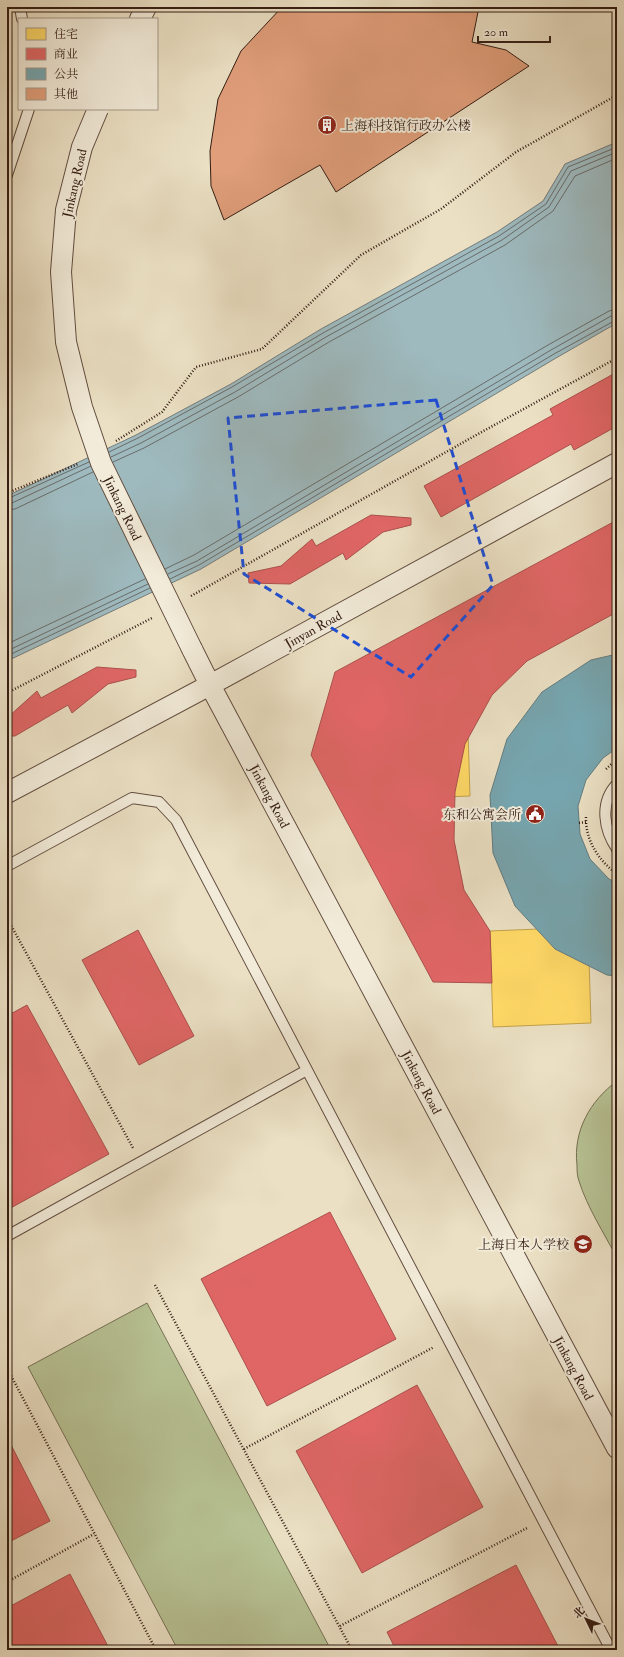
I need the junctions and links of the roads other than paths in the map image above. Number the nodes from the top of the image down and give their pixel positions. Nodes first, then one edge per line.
1 (20, 7) edge
2 (146, 7) edge
3 (22, 18) edge
4 (140, 18) edge
5 (29, 110) edge
6 (98, 110) edge
7 (7, 175) edge
8 (617, 463) edge
9 (210, 685) junction
10 (617, 784) edge
11 (7, 793) edge
12 (617, 849) edge
13 (7, 866) edge
14 (307, 1070) junction
15 (7, 1236) edge
16 (617, 1448) edge
17 (611, 1650) edge

1 - 3 lane
2 - 4 street
5 - 7 lane
6 - 9 street, Jinkang Road, bridge
8 - 9 street, Jinyan Road
9 - 11 street, Jinyan Road
9 - 16 street, Jinkang Road
10 - 12 lane
13 - 14 lane
14 - 15 lane
14 - 17 lane

